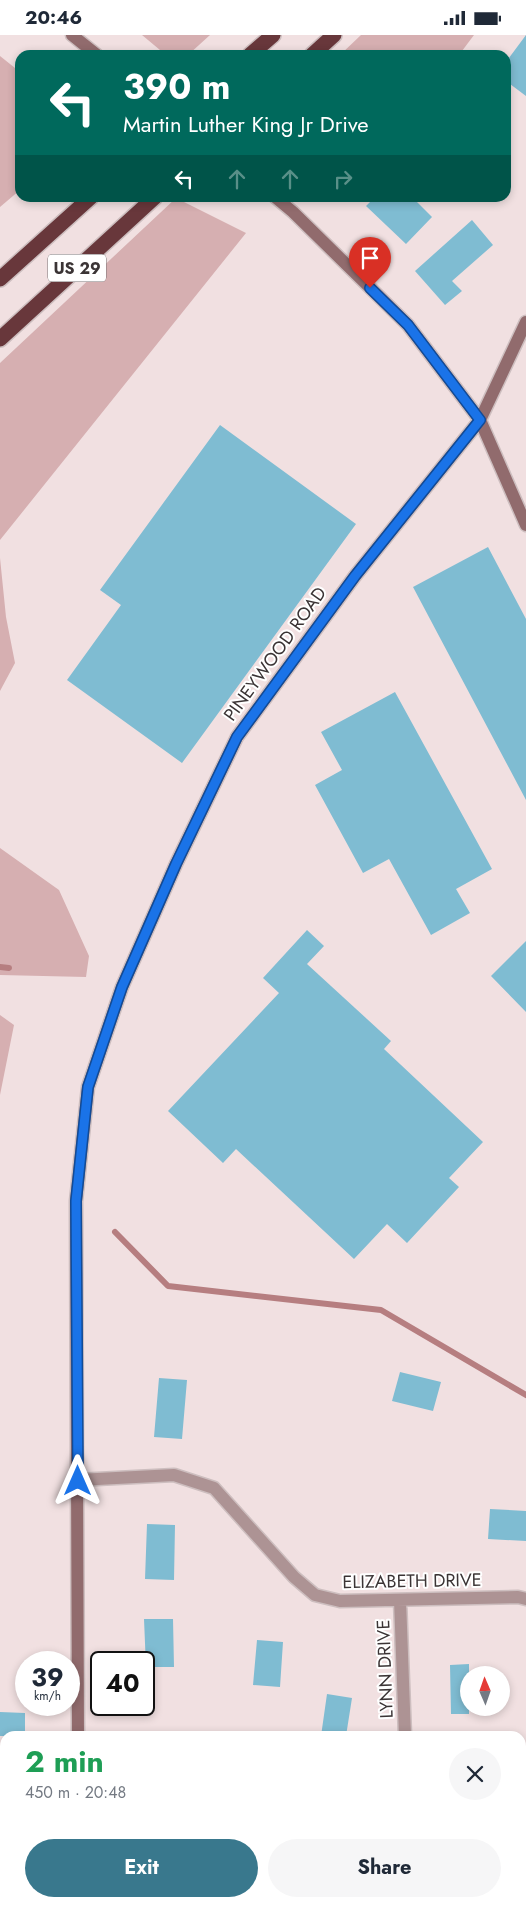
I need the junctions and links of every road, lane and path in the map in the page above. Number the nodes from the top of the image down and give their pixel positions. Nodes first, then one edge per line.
1 (72, 35) edge
2 (273, 35) edge
3 (334, 35) edge
4 (91, 50) edge
5 (256, 50) edge
6 (318, 50) edge
7 (85, 202) edge
8 (150, 202) edge
9 (280, 202) edge
10 (0, 279) edge
11 (526, 323) edge
12 (0, 339) edge
13 (480, 420) junction
14 (526, 525) edge
15 (78, 1481) junction
16 (526, 1599) edge
17 (400, 1600) junction
18 (78, 1731) edge
19 (405, 1731) edge

1 - 4 street
2 - 5 highway
3 - 6 highway
7 - 10 highway, US 29
8 - 12 highway, US 29
9 - 13 street
11 - 13 street, PINEYWOOD ROAD
13 - 14 street
13 - 15 street, PINEYWOOD ROAD
15 - 17 street, ELIZABETH DRIVE
15 - 18 street, PINEYWOOD ROAD
16 - 17 street, ELIZABETH DRIVE
17 - 19 street, LYNN DRIVE

